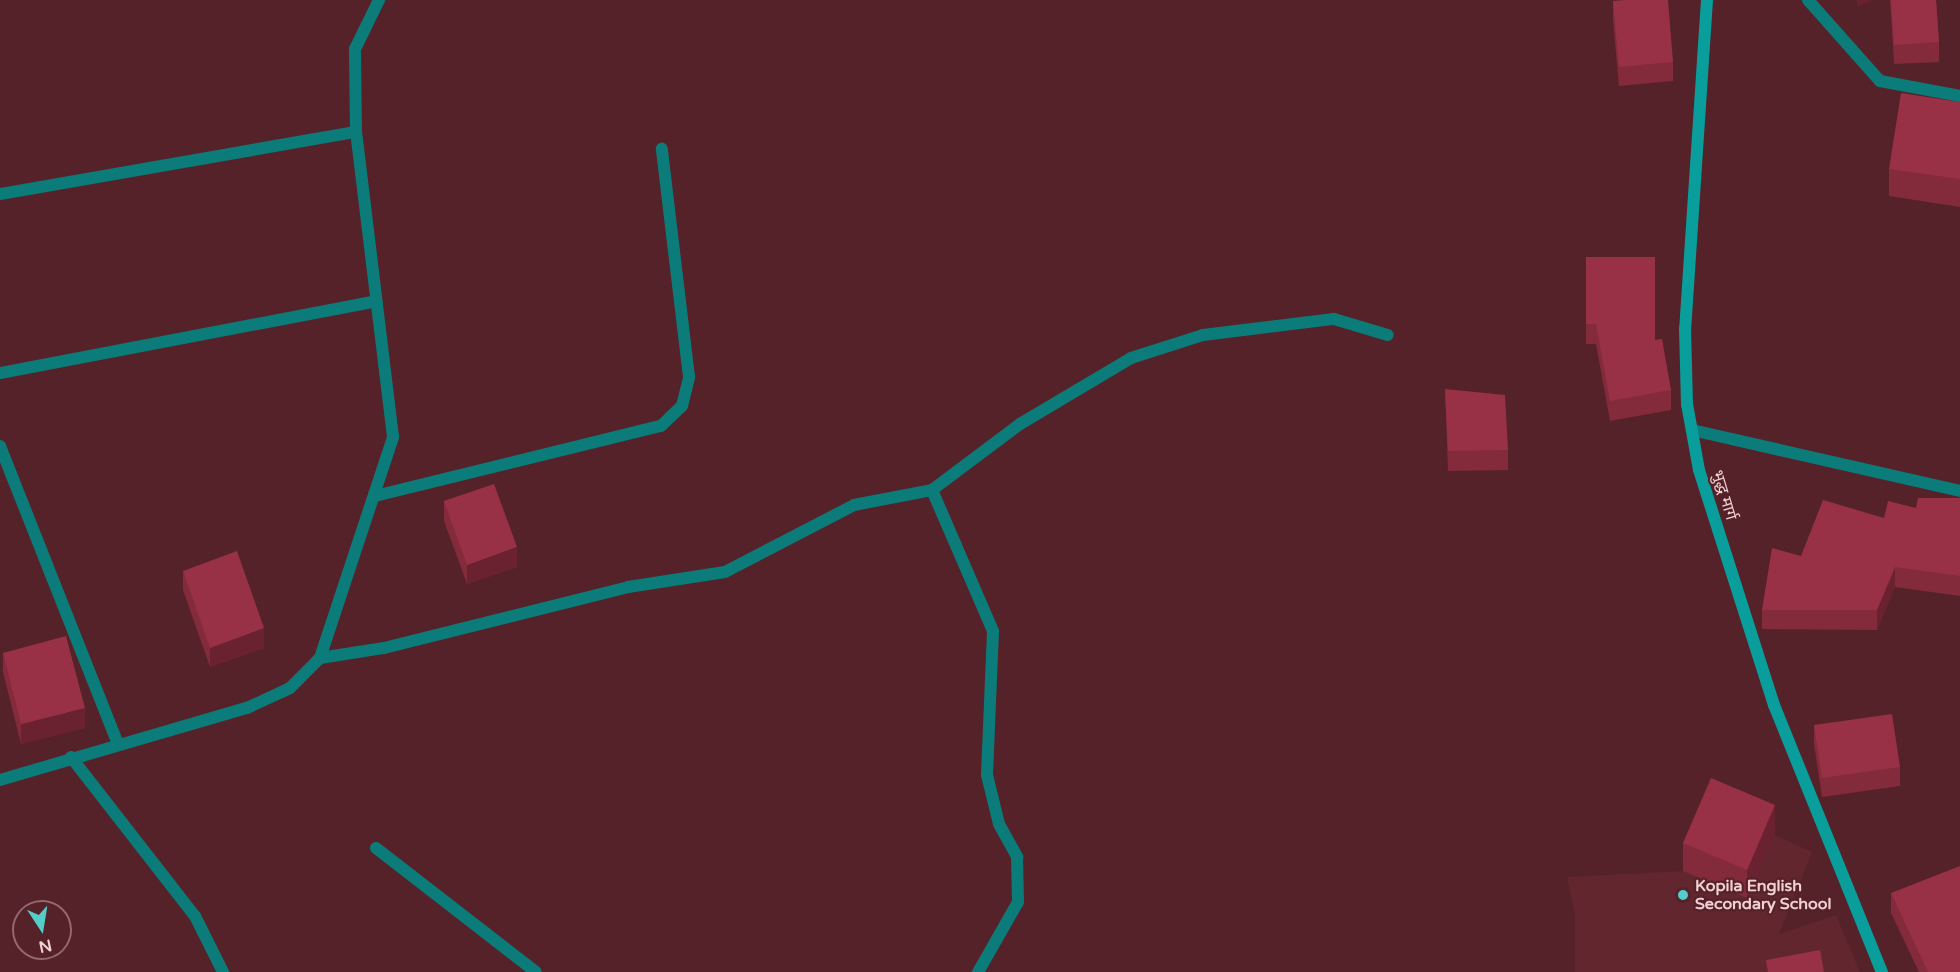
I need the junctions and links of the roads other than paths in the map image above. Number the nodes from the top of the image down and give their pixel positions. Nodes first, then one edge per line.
1 (379, 0) edge
2 (1707, 0) edge
3 (1808, 0) edge
4 (1960, 96) edge
5 (356, 132) junction
6 (662, 149) dead end
7 (0, 194) edge
8 (376, 301) junction
9 (1388, 335) dead end
10 (0, 373) edge
11 (1692, 430) junction
12 (0, 446) edge
13 (933, 490) junction
14 (1960, 491) edge
15 (375, 496) junction
16 (320, 658) junction
17 (118, 744) junction
18 (71, 757) junction
19 (0, 780) edge
20 (376, 848) dead end
21 (223, 972) edge
22 (536, 972) edge
23 (978, 972) edge
24 (1882, 972) edge

1 - 5 street
2 - 11 street, भुद्ध मार्ग
3 - 4 street
5 - 7 street
5 - 8 street
6 - 15 street
8 - 10 street
8 - 15 street
9 - 13 street
11 - 14 street
11 - 24 street, भुद्ध मार्ग
12 - 17 street
13 - 16 street
13 - 23 street
15 - 16 street
16 - 17 street
17 - 18 street
18 - 19 street
18 - 21 street
20 - 22 street

